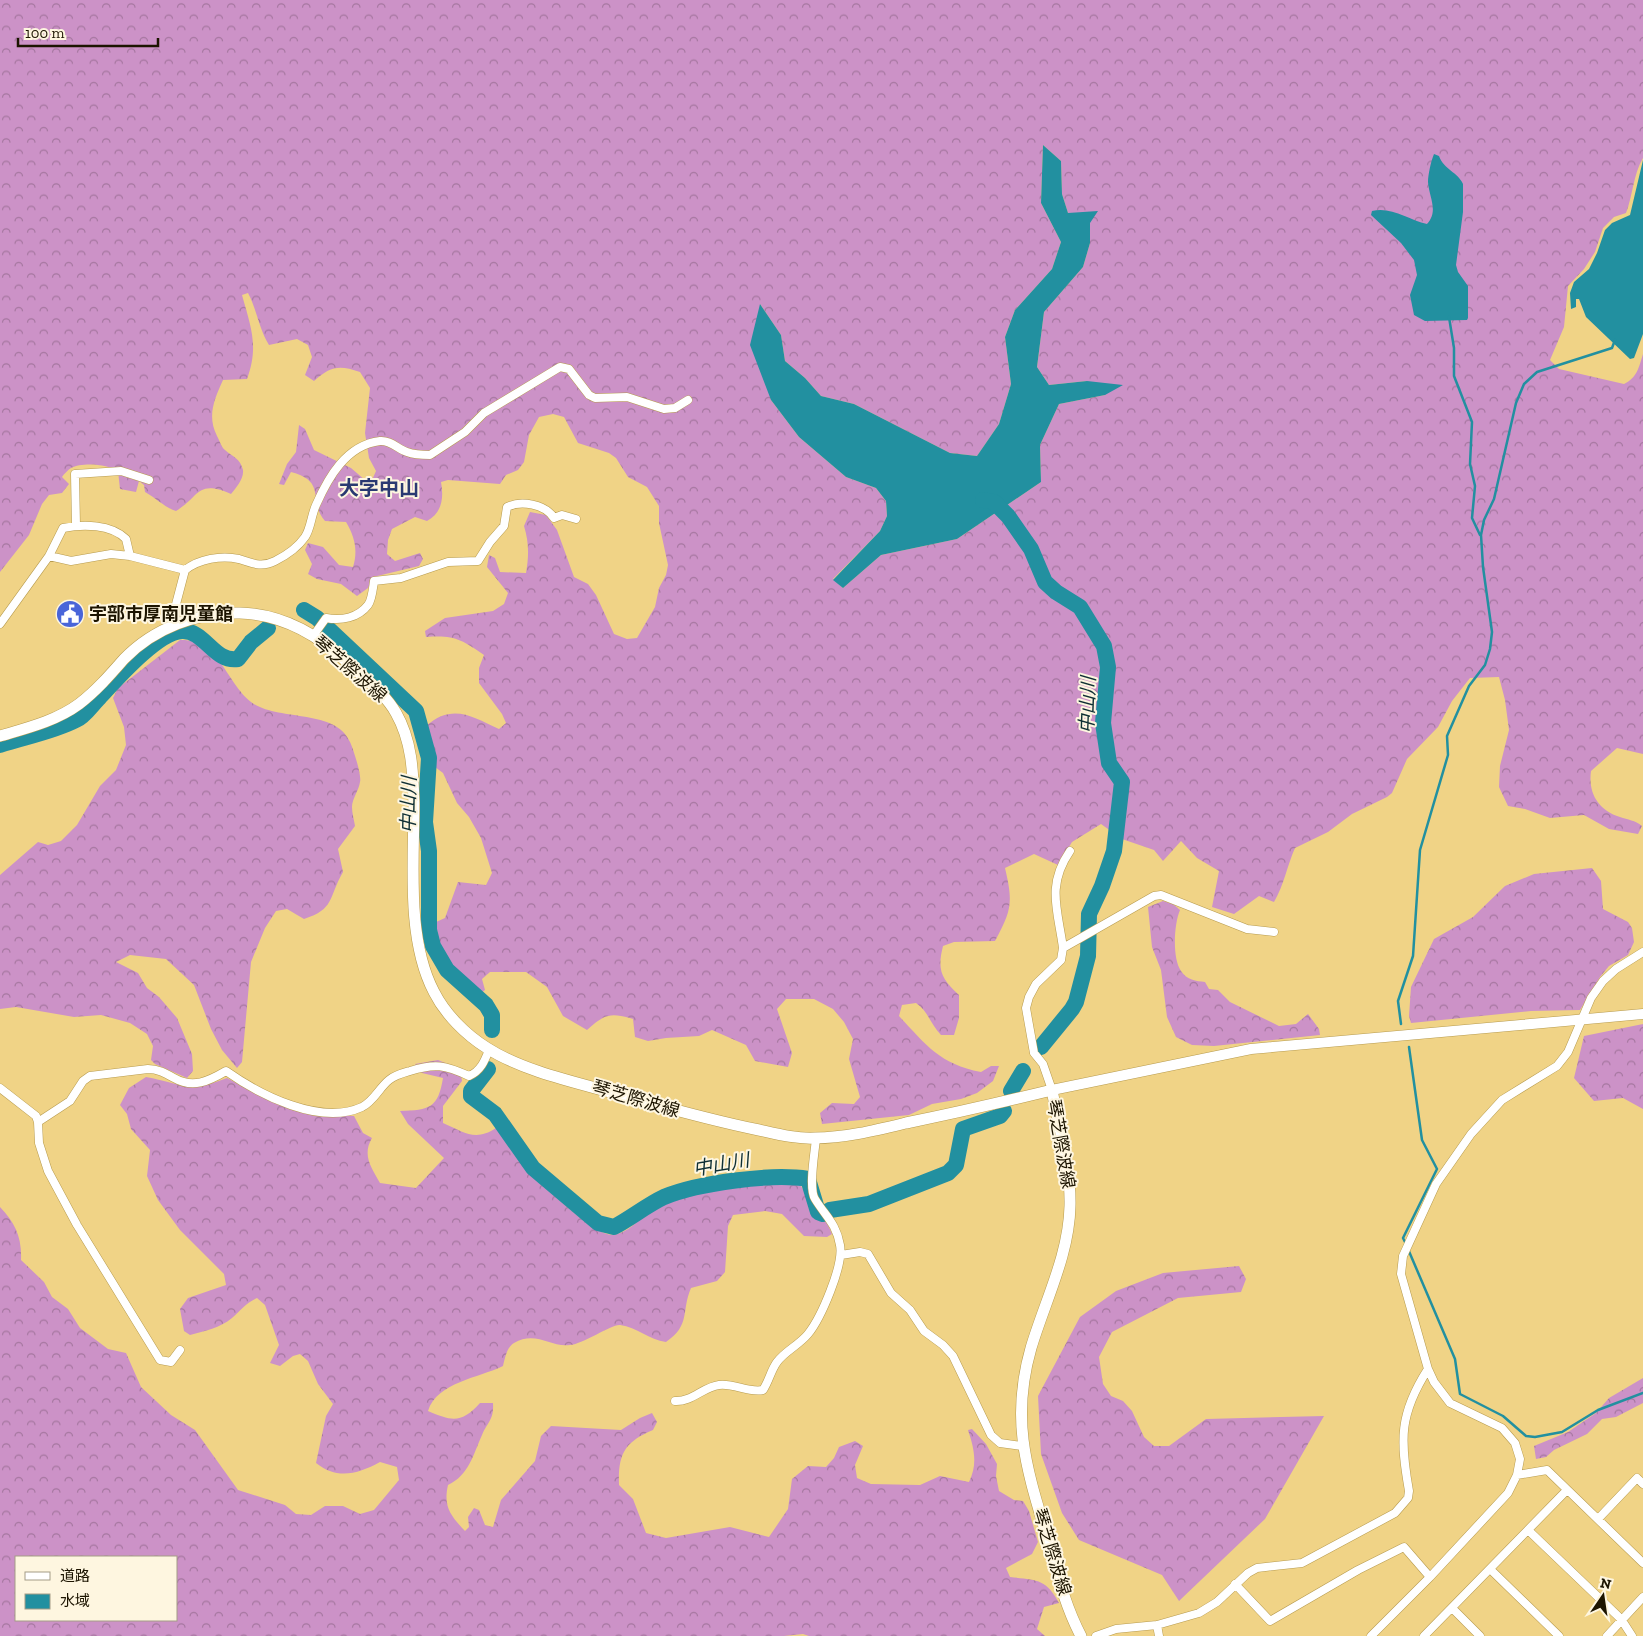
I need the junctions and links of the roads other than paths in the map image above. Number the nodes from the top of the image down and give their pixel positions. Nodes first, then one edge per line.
1 (688, 400) dead end
2 (149, 480) dead end
3 (576, 519) dead end
4 (76, 526) junction
5 (49, 556) junction
6 (130, 556) junction
7 (185, 570) junction
8 (0, 624) edge
9 (176, 625) junction
10 (314, 636) junction
11 (0, 736) edge
12 (1070, 851) dead end
13 (1274, 932) dead end
14 (1063, 948) junction
15 (1643, 952) edge
16 (1643, 1014) edge
17 (1584, 1019) junction
18 (489, 1050) junction
19 (0, 1088) edge
20 (1052, 1090) junction
21 (38, 1122) junction
22 (816, 1138) junction
23 (841, 1255) junction
24 (180, 1350) dead end
25 (1428, 1369) junction
26 (674, 1402) dead end
27 (1022, 1446) junction
28 (1517, 1475) junction
29 (1643, 1484) edge
30 (1567, 1490) junction
31 (1598, 1519) junction
32 (1528, 1530) junction
33 (1643, 1563) edge
34 (1490, 1569) junction
35 (1430, 1578) junction
36 (1235, 1584) junction
37 (1643, 1597) edge
38 (1452, 1608) junction
39 (1621, 1620) junction
40 (1157, 1625) junction
41 (1081, 1636) edge
42 (1096, 1636) edge
43 (1159, 1636) edge
44 (1371, 1636) edge
45 (1424, 1636) edge
46 (1480, 1636) edge
47 (1559, 1636) edge
48 (1606, 1636) edge
49 (1632, 1636) edge

1 - 7 street
2 - 4 street
3 - 10 street
4 - 5 street
4 - 6 street
5 - 6 street
5 - 8 street
6 - 7 street
7 - 9 street
9 - 10 main road, 琴芝際波線
9 - 11 main road, 琴芝際波線
10 - 18 main road, 琴芝際波線
12 - 14 street
13 - 14 street
14 - 20 street
15 - 17 street
16 - 17 street
17 - 20 street
17 - 25 street
18 - 21 street
18 - 22 main road, 琴芝際波線
19 - 21 street
20 - 22 main road, 琴芝際波線
20 - 27 main road, 琴芝際波線
21 - 24 street
22 - 23 street
23 - 26 street
23 - 27 street
25 - 28 street
25 - 36 street
27 - 41 main road, 琴芝際波線
28 - 30 street
28 - 35 street
29 - 31 street
30 - 31 street
30 - 32 street
31 - 33 street
32 - 34 street
32 - 39 street
34 - 38 street
34 - 47 street
35 - 36 street
35 - 44 street
36 - 40 street
37 - 39 street
38 - 45 street
38 - 46 street
39 - 48 street
39 - 49 street
40 - 42 street
40 - 43 street

